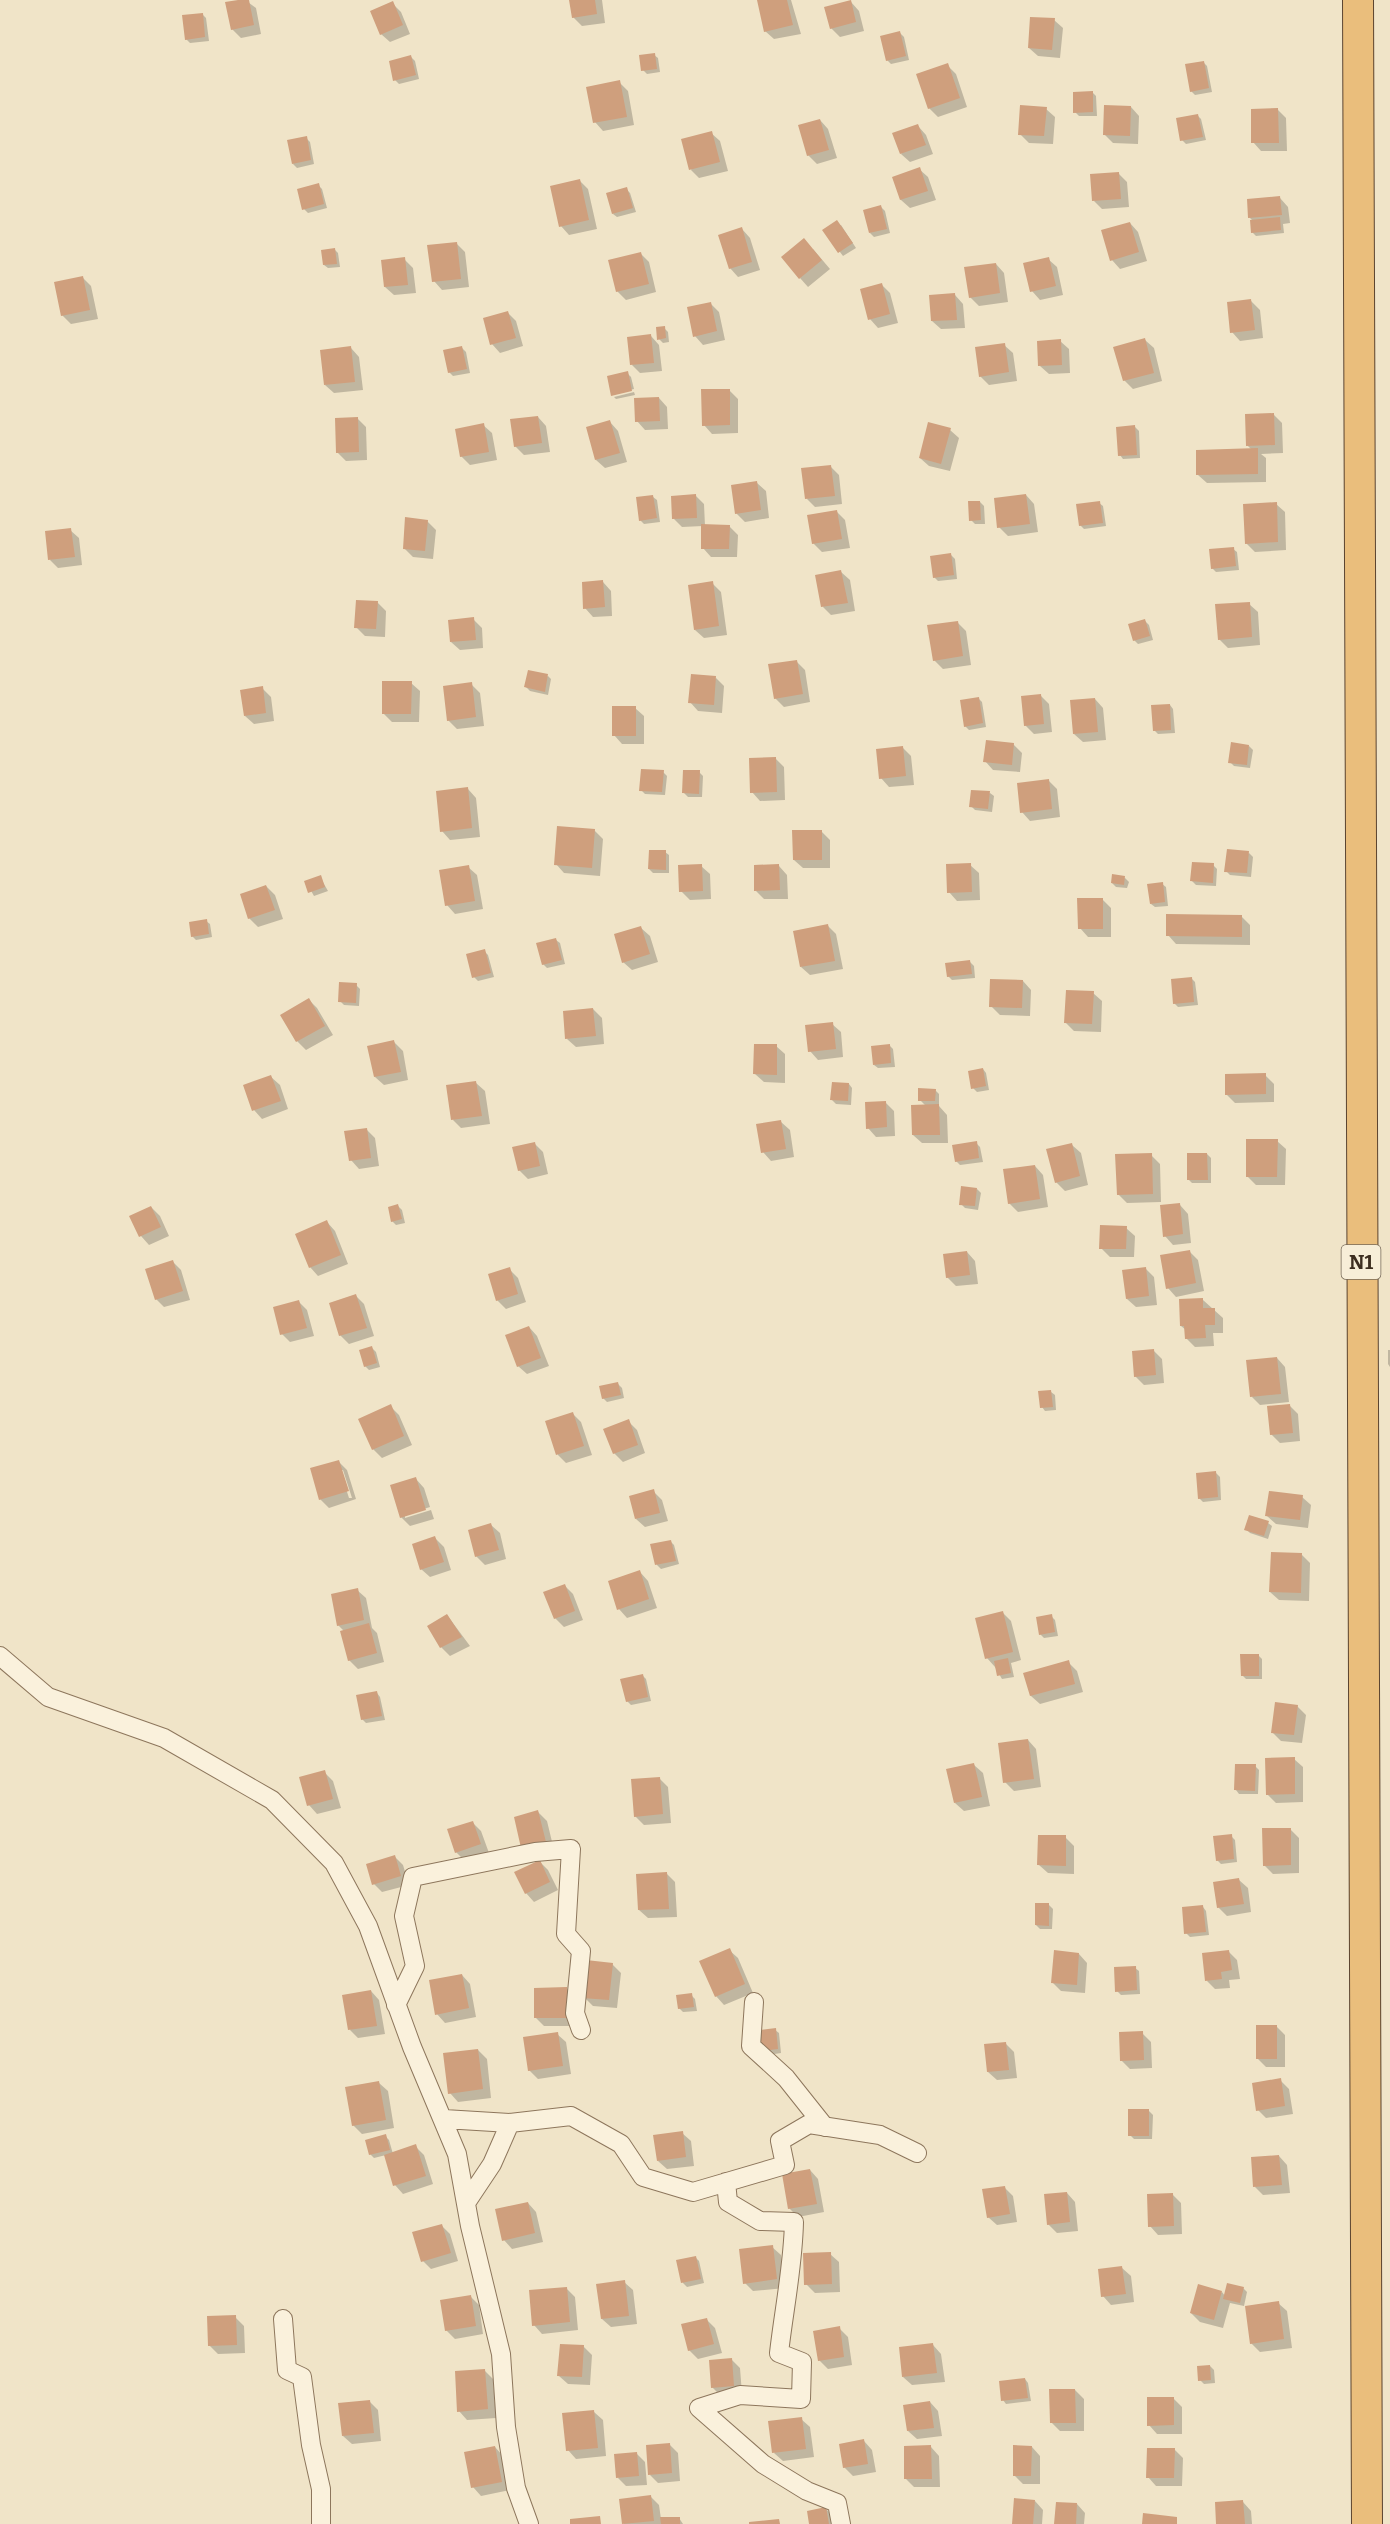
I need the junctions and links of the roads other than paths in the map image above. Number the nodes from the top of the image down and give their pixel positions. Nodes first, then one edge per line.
1 (1358, 0) edge
2 (0, 1656) edge
3 (754, 2002) dead end
4 (396, 2005) junction
5 (581, 2030) dead end
6 (444, 2119) junction
7 (510, 2123) junction
8 (825, 2127) junction
9 (916, 2153) dead end
10 (726, 2182) junction
11 (466, 2203) junction
12 (284, 2319) dead end
13 (321, 2524) edge
14 (529, 2524) edge
15 (841, 2524) edge
16 (1367, 2524) edge

1 - 16 highway, N1
2 - 4 street
3 - 8 street
4 - 5 street
4 - 6 street
6 - 7 street
6 - 11 street
7 - 10 street
7 - 11 street
8 - 9 street
8 - 10 street
10 - 15 street
11 - 14 street
12 - 13 street

